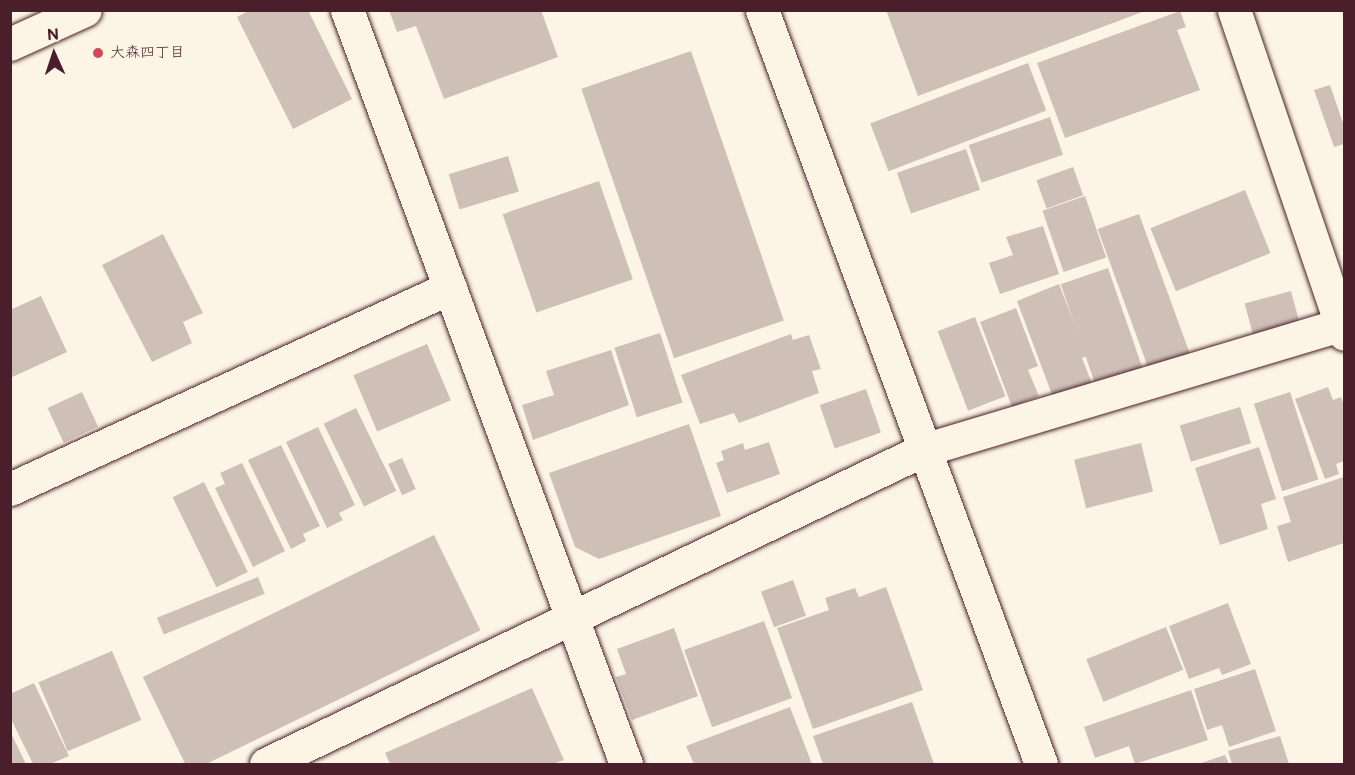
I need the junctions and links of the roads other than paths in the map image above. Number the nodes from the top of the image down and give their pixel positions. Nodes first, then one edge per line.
1 (85, 10) edge
2 (347, 10) edge
3 (762, 10) edge
4 (1234, 10) edge
5 (10, 44) edge
6 (450, 288) junction
7 (1343, 327) edge
8 (923, 450) junction
9 (10, 489) edge
10 (574, 618) junction
11 (266, 765) edge
12 (626, 765) edge
13 (1041, 765) edge

1 - 5 street
2 - 6 street
3 - 8 street
4 - 7 street
6 - 9 street
6 - 10 street
7 - 8 street
8 - 10 street
8 - 13 street
10 - 11 street
10 - 12 street

